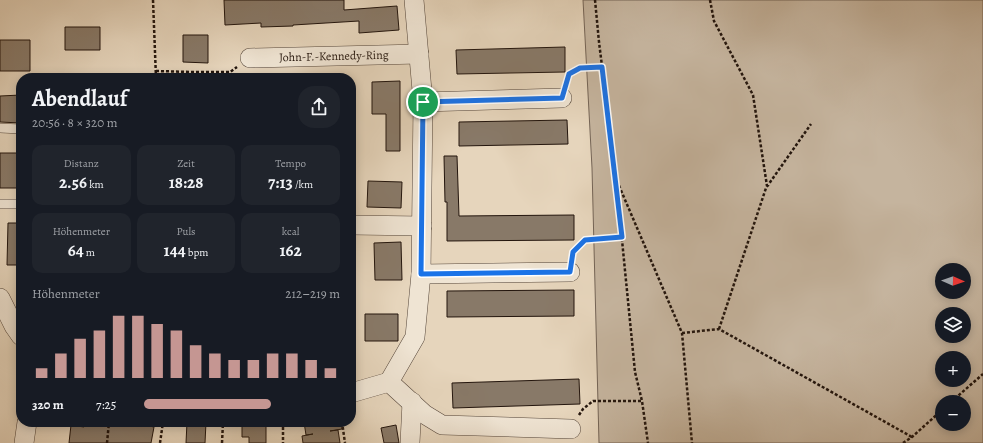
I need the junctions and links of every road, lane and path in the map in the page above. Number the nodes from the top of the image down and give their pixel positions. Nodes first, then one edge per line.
1 (153, 0) edge
2 (414, 0) edge
3 (595, 0) edge
4 (710, 0) edge
5 (419, 54) junction
6 (250, 58) joint
7 (602, 67) junction
8 (156, 71) joint
9 (562, 98) joint
10 (423, 102) junction
11 (811, 124) dead end
12 (0, 128) edge
13 (16, 129) edge
14 (616, 179) junction
15 (767, 186) junction
16 (0, 204) edge
17 (16, 204) edge
18 (356, 225) edge
19 (422, 226) junction
20 (622, 237) junction
21 (570, 272) joint
22 (421, 274) junction
23 (0, 298) edge
24 (16, 329) edge
25 (719, 329) junction
26 (682, 333) junction
27 (983, 374) edge
28 (389, 382) junction
29 (356, 392) edge
30 (960, 395) edge
31 (642, 401) junction
32 (412, 402) junction
33 (935, 416) edge
34 (26, 427) edge
35 (109, 427) edge
36 (162, 427) edge
37 (223, 427) edge
38 (283, 427) edge
39 (343, 427) edge
40 (571, 429) joint
41 (912, 437) junction
42 (24, 443) edge
43 (107, 443) edge
44 (160, 443) edge
45 (222, 443) edge
46 (283, 443) edge
47 (345, 443) edge
48 (410, 443) edge
49 (648, 443) edge
50 (692, 443) edge
51 (903, 443) edge

1 - 8 path
2 - 5 street
3 - 7 path
4 - 15 path
5 - 6 street, John-F.-Kennedy-Ring
5 - 10 street
6 - 8 path
7 - 9 path
7 - 14 path
9 - 10 street
10 - 19 street
11 - 15 path
12 - 13 lane
14 - 20 path
14 - 26 path
15 - 25 path
16 - 17 lane
18 - 19 street
19 - 22 street
20 - 21 path
20 - 31 path
21 - 22 street
22 - 28 street
23 - 24 street
25 - 26 path
25 - 41 path
26 - 50 path
27 - 30 path
28 - 29 street
28 - 32 street
31 - 40 path
31 - 49 path
32 - 40 street
32 - 48 street
33 - 41 path
34 - 42 street
35 - 43 path
36 - 44 path
37 - 45 path
38 - 46 path
39 - 47 path
41 - 51 path

